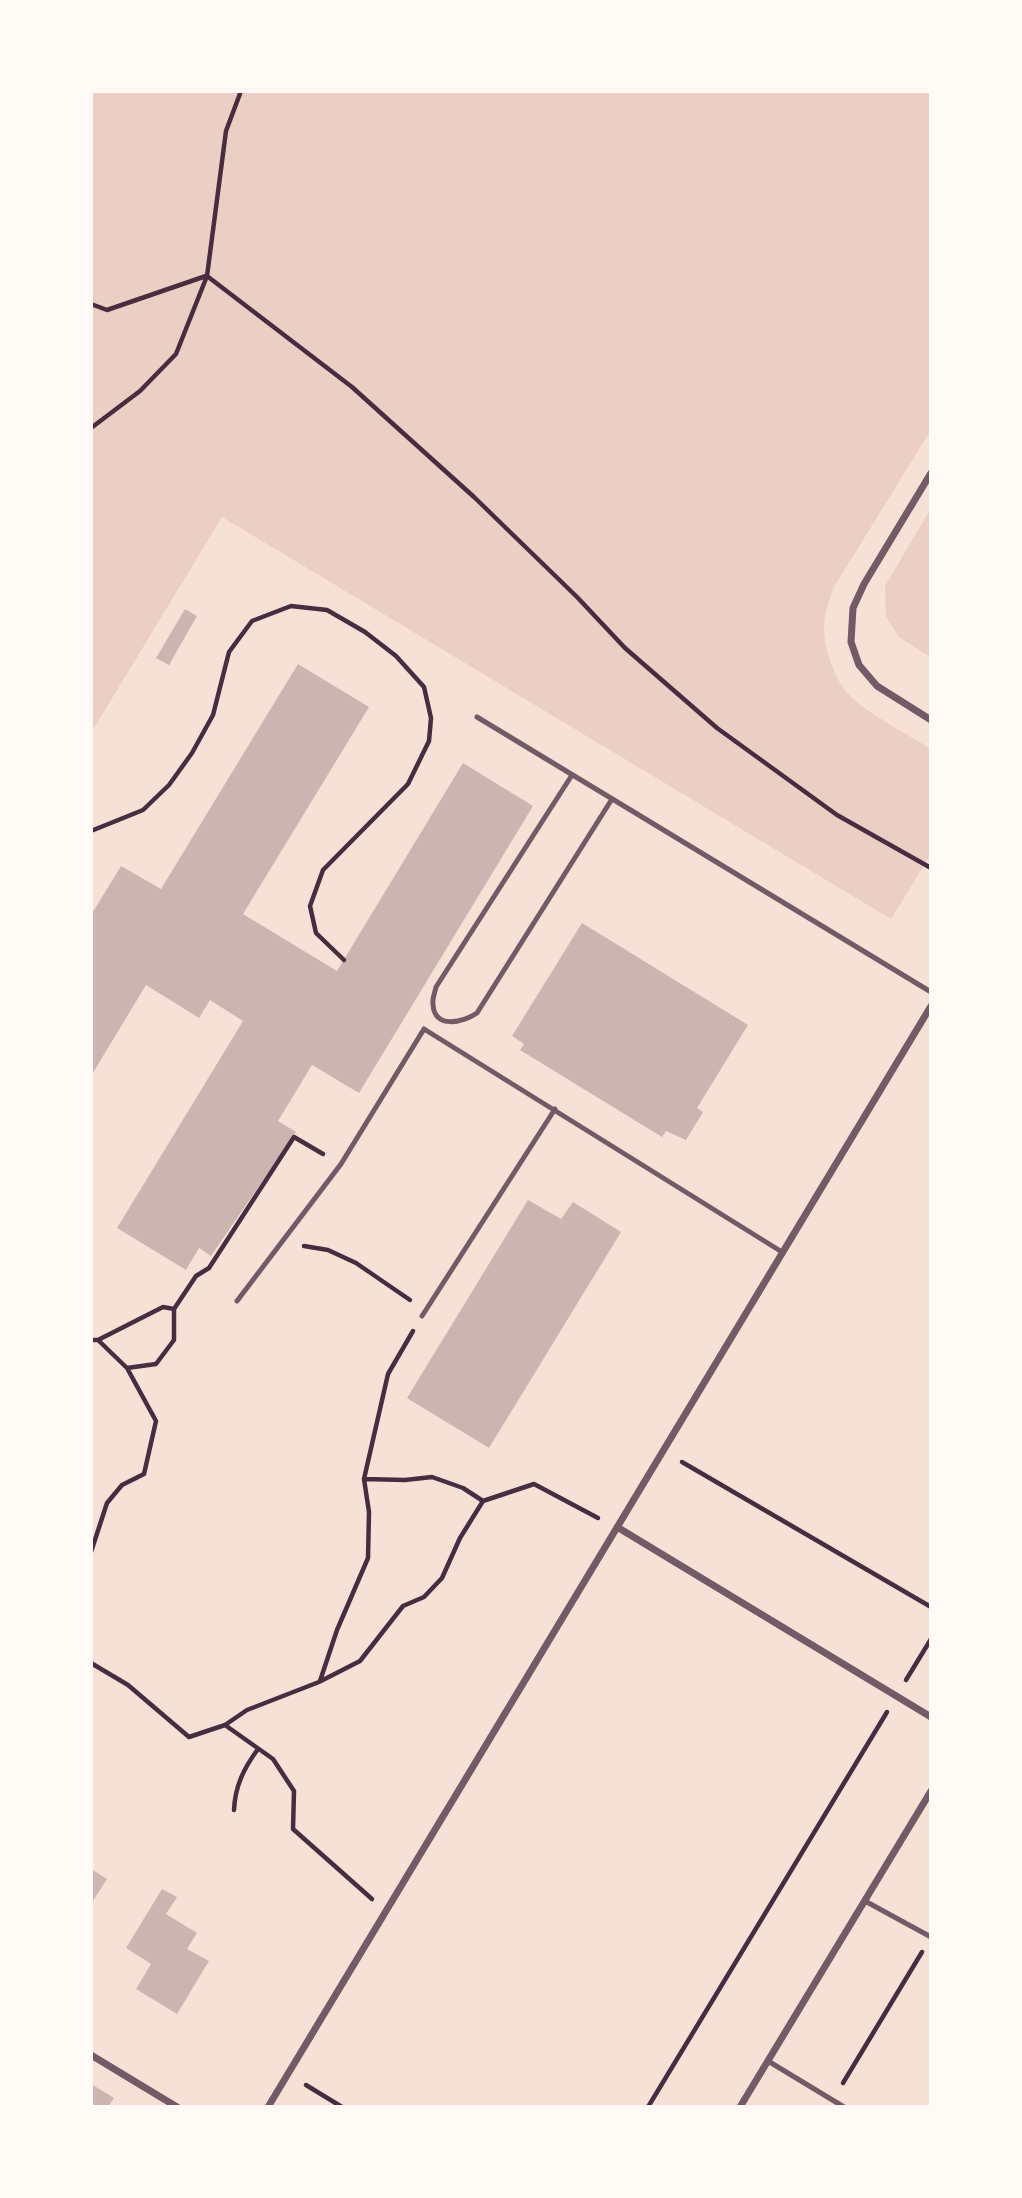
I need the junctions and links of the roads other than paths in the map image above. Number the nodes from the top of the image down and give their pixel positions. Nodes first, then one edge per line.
1 (931, 473) edge
2 (477, 717) dead end
3 (931, 720) edge
4 (572, 775) junction
5 (612, 799) junction
6 (931, 992) edge
7 (931, 1006) edge
8 (555, 1108) junction
9 (782, 1252) junction
10 (237, 1301) dead end
11 (422, 1316) road end
12 (617, 1527) junction
13 (931, 1717) edge
14 (931, 1791) edge
15 (865, 1901) junction
16 (931, 1937) edge
17 (91, 2055) edge
18 (768, 2061) junction
19 (177, 2107) edge
20 (268, 2107) edge
21 (740, 2107) edge
22 (844, 2107) edge

1 - 3 street
2 - 4 lane
4 - 5 lane
4 - 5 lane
5 - 6 lane
7 - 9 street
8 - 9 lane
8 - 10 lane
8 - 11 lane
9 - 12 street
12 - 13 street
12 - 20 street
14 - 15 street
15 - 16 lane
15 - 18 street
17 - 19 street
18 - 21 street
18 - 22 lane

